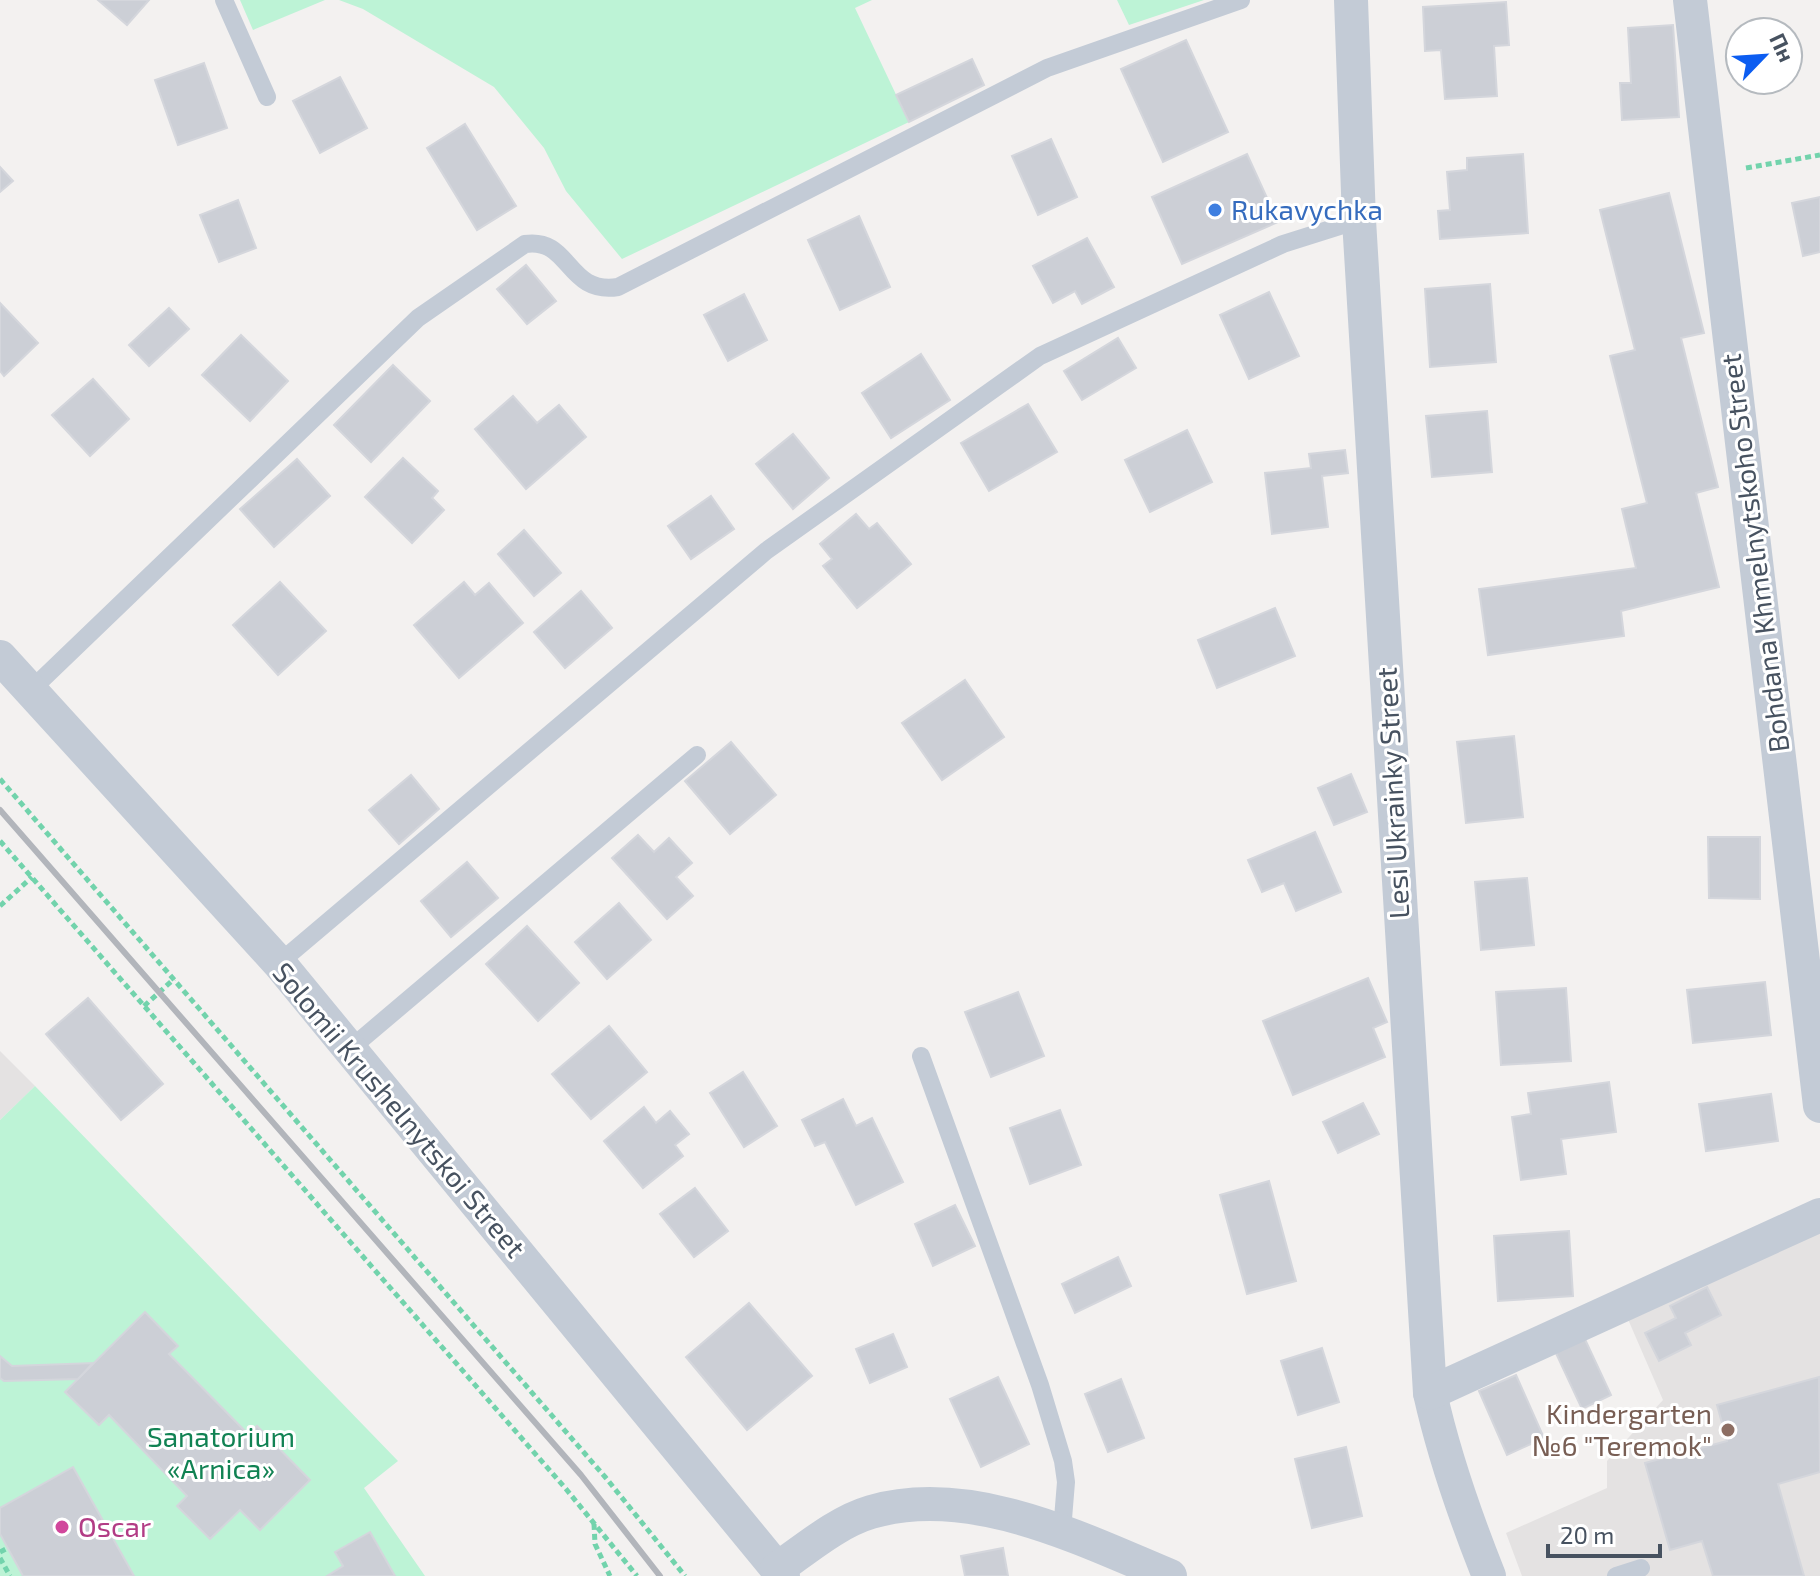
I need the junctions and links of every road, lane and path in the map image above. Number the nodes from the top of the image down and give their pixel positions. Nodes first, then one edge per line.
1 (224, 0) edge
2 (1241, 0) edge
3 (1351, 0) edge
4 (1690, 0) edge
5 (267, 97) dead end
6 (1820, 155) edge
7 (1710, 174) junction
8 (1359, 220) junction
9 (0, 657) edge
10 (31, 690) junction
11 (697, 755) dead end
12 (0, 779) edge
13 (0, 841) edge
14 (32, 877) junction
15 (0, 906) edge
16 (279, 963) junction
17 (174, 979) junction
18 (144, 1006) junction
19 (350, 1049) junction
20 (921, 1056) dead end
21 (1820, 1106) edge
22 (1820, 1215) edge
23 (1430, 1393) junction
24 (594, 1523) junction
25 (1062, 1531) junction
26 (8, 1548) dead end
27 (0, 1555) edge
28 (1641, 1568) dead end
29 (780, 1572) edge
30 (10, 1576) edge
31 (610, 1576) edge
32 (637, 1576) edge
33 (684, 1576) edge
34 (1170, 1576) edge
35 (1489, 1576) edge
36 (1616, 1576) edge

1 - 5 lane
2 - 10 lane
3 - 8 street, Lesi Ukrainky Street
4 - 7 street, Bohdana Khmelnytskoho Street
6 - 7 path
7 - 21 street, Bohdana Khmelnytskoho Street
8 - 16 lane
8 - 23 street, Lesi Ukrainky Street
9 - 10 street, Solomii Krushelnytskoi Street
10 - 16 street, Solomii Krushelnytskoi Street
11 - 19 lane
12 - 17 path
13 - 14 path
14 - 15 path
14 - 18 path
16 - 19 street, Solomii Krushelnytskoi Street
17 - 18 path
17 - 33 path
18 - 24 path
19 - 29 street, Solomii Krushelnytskoi Street
20 - 25 lane
22 - 23 street
23 - 35 street, Lesi Ukrainky Street
24 - 31 path
24 - 32 path
25 - 29 street
25 - 34 street
26 - 27 path
27 - 30 path
28 - 36 lane

